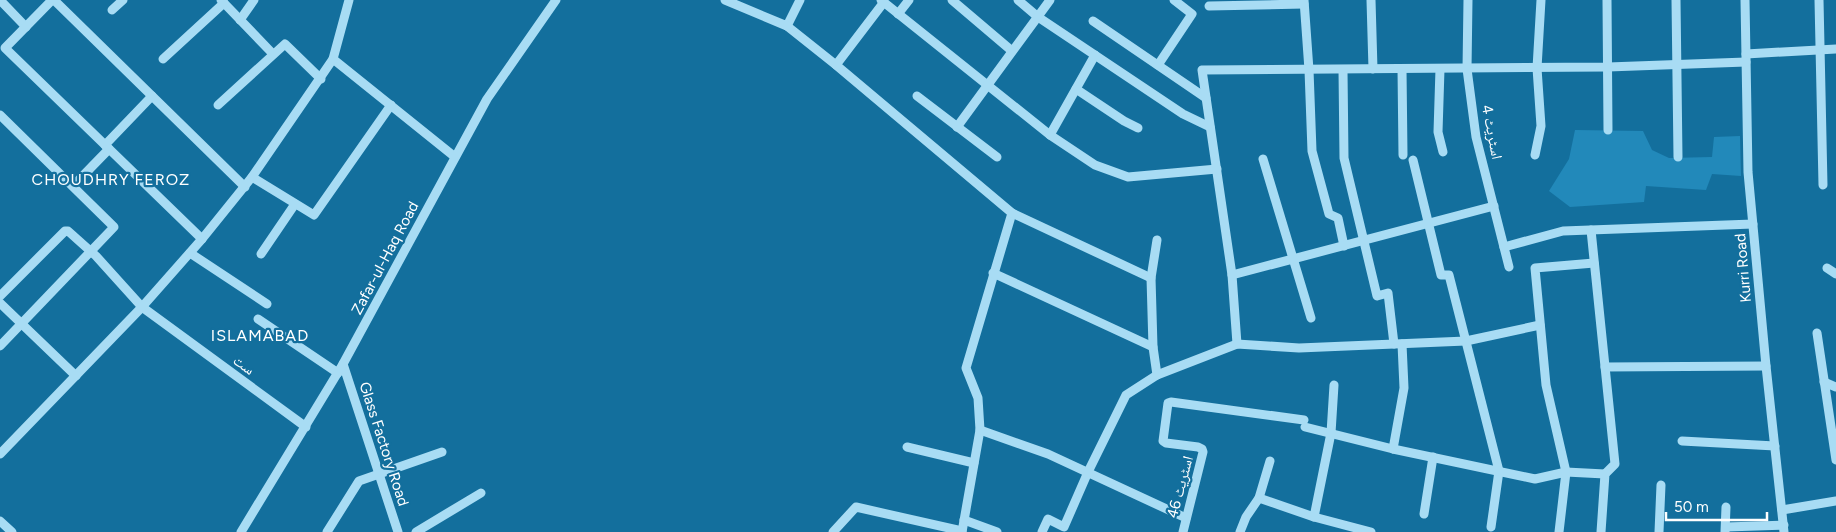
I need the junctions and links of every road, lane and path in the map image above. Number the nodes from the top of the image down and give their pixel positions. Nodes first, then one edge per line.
1 (0, 0) edge
2 (53, 0) edge
3 (123, 0) edge
4 (254, 0) edge
5 (349, 0) edge
6 (556, 0) edge
7 (725, 0) edge
8 (800, 0) edge
9 (908, 0) edge
10 (952, 0) edge
11 (1018, 0) edge
12 (1050, 0) edge
13 (1174, 0) edge
14 (1371, 0) edge
15 (1468, 0) edge
16 (1541, 0) edge
17 (1607, 0) edge
18 (1676, 0) edge
19 (1746, 0) edge
20 (1819, 0) edge
21 (882, 1) edge
22 (222, 2) edge
23 (1304, 2) edge
24 (1209, 6) dead end
25 (112, 10) dead end
26 (898, 14) junction
27 (1038, 17) junction
28 (240, 20) junction
29 (1093, 20) dead end
30 (787, 26) junction
31 (26, 27) junction
32 (1836, 49) edge
33 (1820, 50) junction
34 (1012, 52) junction
35 (273, 54) junction
36 (1095, 55) junction
37 (1746, 58) junction
38 (163, 59) dead end
39 (333, 59) junction
40 (1677, 63) junction
41 (836, 65) junction
42 (1158, 65) junction
43 (1608, 67) junction
44 (1537, 68) junction
45 (1402, 69) junction
46 (1440, 69) junction
47 (1468, 69) junction
48 (1310, 70) junction
49 (1343, 70) junction
50 (1373, 70) junction
51 (321, 78) junction
52 (987, 85) junction
53 (1076, 89) junction
54 (152, 96) junction
55 (917, 96) dead end
56 (1206, 98) junction
57 (218, 105) dead end
58 (391, 105) junction
59 (0, 115) edge
60 (957, 127) junction
61 (1210, 127) junction
62 (1138, 128) dead end
63 (1608, 130) dead end
64 (1050, 135) junction
65 (107, 147) junction
66 (1443, 152) dead end
67 (1403, 155) dead end
68 (1535, 155) dead end
69 (456, 156) junction
70 (997, 157) dead end
71 (1678, 157) dead end
72 (1263, 159) dead end
73 (1413, 160) dead end
74 (1216, 169) junction
75 (252, 177) junction
76 (1823, 185) dead end
77 (73, 186) junction
78 (245, 187) junction
79 (295, 204) junction
80 (1494, 206) junction
81 (1012, 213) junction
82 (1427, 224) junction
83 (1753, 224) junction
84 (1591, 230) junction
85 (202, 239) junction
86 (1157, 240) dead end
87 (1363, 241) junction
88 (1344, 246) junction
89 (1504, 247) junction
90 (91, 251) junction
91 (190, 253) junction
92 (261, 254) dead end
93 (1293, 259) junction
94 (1594, 263) junction
95 (1509, 267) dead end
96 (1827, 268) dead end
97 (993, 274) junction
98 (1836, 274) edge
99 (1232, 275) junction
100 (1151, 278) junction
101 (0, 296) edge
102 (0, 304) edge
103 (267, 304) dead end
104 (142, 307) junction
105 (1311, 318) dead end
106 (258, 319) dead end
107 (22, 324) junction
108 (1540, 325) junction
109 (1817, 333) dead end
110 (1466, 341) junction
111 (1237, 344) junction
112 (1398, 344) junction
113 (0, 346) edge
114 (1153, 347) junction
115 (1766, 366) junction
116 (1605, 367) junction
117 (341, 368) junction
118 (1157, 375) junction
119 (76, 376) junction
120 (1824, 382) junction
121 (1334, 384) dead end
122 (1836, 386) edge
123 (306, 427) junction
124 (980, 430) junction
125 (1331, 433) junction
126 (1682, 441) dead end
127 (1775, 446) junction
128 (907, 447) dead end
129 (1393, 448) junction
130 (442, 452) dead end
131 (0, 454) edge
132 (1433, 457) junction
133 (1836, 460) edge
134 (1270, 462) dead end
135 (974, 463) junction
136 (1499, 471) junction
137 (1088, 472) junction
138 (1566, 472) junction
139 (1605, 474) junction
140 (380, 475) junction
141 (1661, 485) dead end
142 (481, 493) dead end
143 (1260, 498) junction
144 (1836, 501) edge
145 (1726, 507) dead end
146 (1782, 510) junction
147 (1424, 514) dead end
148 (1314, 517) junction
149 (1186, 518) junction
150 (964, 520) junction
151 (0, 521) edge
152 (1491, 527) dead end
153 (1784, 528) edge
154 (1726, 529) edge
155 (1067, 530) edge
156 (962, 531) edge
157 (12, 532) edge
158 (241, 532) edge
159 (327, 532) edge
160 (398, 532) edge
161 (416, 532) edge
162 (833, 532) edge
163 (997, 532) edge
164 (1042, 532) edge
165 (1183, 532) edge
166 (1240, 532) edge
167 (1371, 532) edge
168 (1559, 532) edge
169 (1601, 532) edge
170 (1659, 532) edge

1 - 31 street
2 - 31 street
2 - 54 street
3 - 25 street
4 - 28 street
5 - 39 street
6 - 69 street, Zafar-ul-Haq Road
7 - 30 street
8 - 30 street
9 - 26 street
10 - 34 street
11 - 27 street
12 - 27 street
13 - 42 street
14 - 50 street
15 - 47 street, اسٹریٹ 4
16 - 44 street
17 - 43 street
18 - 40 street
19 - 37 street, Kurri Road
20 - 33 street
21 - 26 street
21 - 41 street
22 - 28 street
22 - 38 street
23 - 24 street
23 - 48 street
26 - 52 street
27 - 34 street
27 - 36 street
28 - 35 street
29 - 42 street
30 - 41 street
31 - 65 street
32 - 33 street
33 - 37 street
33 - 76 street
34 - 52 street
35 - 51 street
35 - 57 street
36 - 53 street
36 - 61 street
37 - 40 street
37 - 83 street, Kurri Road
39 - 51 street
39 - 58 street
40 - 43 street
40 - 71 street
41 - 81 street
42 - 56 street
43 - 44 street
43 - 63 street
44 - 47 street
44 - 68 street
45 - 46 street
45 - 50 street
45 - 67 street
46 - 47 street
46 - 66 street
47 - 80 street, اسٹریٹ 4
48 - 49 street
48 - 56 street
48 - 88 street
49 - 50 street
49 - 87 street
51 - 75 street
52 - 60 street
52 - 64 street
53 - 62 street
53 - 64 street
54 - 65 street
54 - 78 street
55 - 60 street
56 - 61 street
58 - 69 street
58 - 79 street
59 - 77 street
60 - 70 street
61 - 74 street
64 - 74 street
65 - 77 street
65 - 85 street
69 - 117 street, Zafar-ul-Haq Road
72 - 93 street
73 - 82 street
74 - 99 street
75 - 78 street
75 - 79 street
77 - 90 street
78 - 85 street
79 - 92 street
80 - 82 street
80 - 89 street, اسٹریٹ 4
81 - 97 street
81 - 100 street
82 - 87 street
82 - 110 street
83 - 84 street
83 - 115 street, Kurri Road
84 - 89 street
84 - 94 street
85 - 91 street
86 - 100 street
87 - 88 street
87 - 112 street
88 - 93 street
89 - 95 street, اسٹریٹ 4
90 - 101 street, ست
90 - 104 street, ست
90 - 107 street
91 - 103 street
91 - 104 street
93 - 99 street
93 - 105 street
94 - 108 street
94 - 116 street
96 - 98 street
97 - 114 street
97 - 124 street
99 - 111 street
100 - 114 street
102 - 107 street
104 - 119 street
104 - 123 street, ست
106 - 117 street
107 - 113 street
107 - 119 street
108 - 110 street
108 - 138 street
109 - 120 street
110 - 112 street
110 - 136 street
111 - 112 street
111 - 118 street
112 - 129 street
114 - 118 street
115 - 116 street
115 - 127 street, Kurri Road
116 - 139 street
117 - 123 street, Zafar-ul-Haq Road
117 - 140 street, Glass Factory Road
118 - 137 street
119 - 131 street
120 - 122 street
120 - 133 street
121 - 125 street
123 - 158 street, Zafar-ul-Haq Road
124 - 135 street
124 - 137 street
125 - 129 street
125 - 148 street
125 - 149 street, اسٹریٹ 46
126 - 127 street
127 - 146 street, Kurri Road
128 - 135 street
129 - 132 street
130 - 140 street
132 - 136 street
132 - 147 street
134 - 143 street
135 - 150 street
136 - 138 street
136 - 152 street
137 - 149 street
137 - 155 street
138 - 139 street
138 - 168 street
139 - 169 street
140 - 159 street
140 - 160 street, Glass Factory Road
141 - 170 street
142 - 161 street
143 - 148 street
143 - 166 street
144 - 146 street
145 - 154 street
146 - 153 street, Kurri Road
148 - 167 street
149 - 165 street, اسٹریٹ 46
150 - 156 street
150 - 163 street
151 - 157 street
153 - 154 street
155 - 164 street
156 - 162 street

